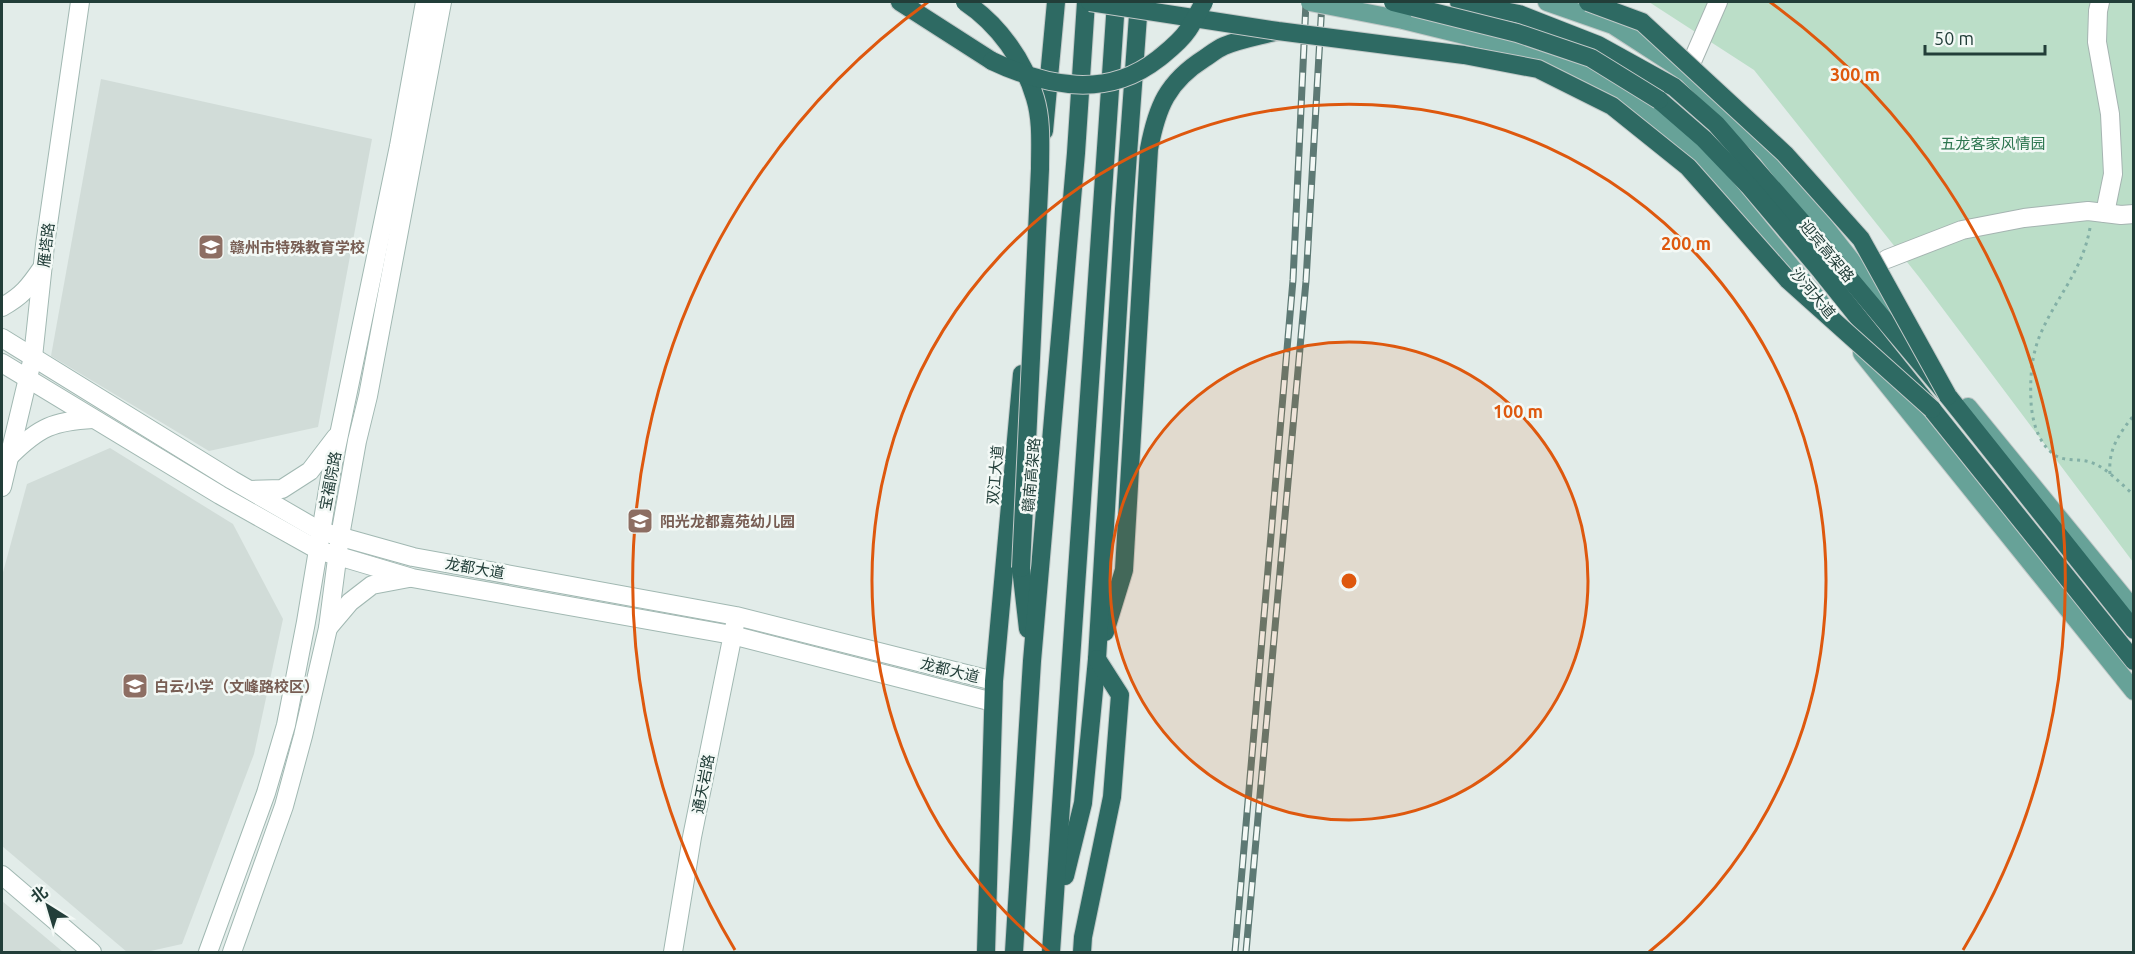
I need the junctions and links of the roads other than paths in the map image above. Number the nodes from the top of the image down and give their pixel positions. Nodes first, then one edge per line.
1 (80, 2) edge
2 (425, 2) edge
3 (442, 2) edge
4 (900, 2) edge
5 (964, 2) edge
6 (1056, 2) edge
7 (1088, 2) edge
8 (1116, 2) edge
9 (1139, 2) edge
10 (1204, 2) edge
11 (1310, 2) edge
12 (1393, 2) edge
13 (1405, 2) edge
14 (1459, 2) edge
15 (1547, 2) edge
16 (1588, 2) edge
17 (1718, 2) edge
18 (2100, 2) edge
19 (1403, 21) junction
20 (1278, 31) junction
21 (1687, 73) junction
22 (2099, 212) junction
23 (2133, 214) edge
24 (1887, 259) dead end
25 (43, 267) junction
26 (2, 307) edge
27 (2, 338) edge
28 (33, 357) junction
29 (2, 363) edge
30 (29, 380) junction
31 (1948, 396) junction
32 (1932, 409) junction
33 (93, 419) junction
34 (339, 433) junction
35 (9, 457) junction
36 (2, 487) edge
37 (250, 490) junction
38 (320, 531) junction
39 (340, 536) junction
40 (318, 550) junction
41 (338, 556) junction
42 (412, 578) junction
43 (2133, 610) edge
44 (736, 616) junction
45 (327, 628) junction
46 (2133, 630) edge
47 (732, 635) junction
48 (1097, 659) junction
49 (1032, 661) junction
50 (2133, 661) edge
51 (994, 681) junction
52 (2133, 691) edge
53 (993, 702) junction
54 (2, 875) edge
55 (1053, 922) junction
56 (92, 952) edge
57 (208, 952) edge
58 (232, 952) edge
59 (673, 952) edge
60 (986, 952) edge
61 (1014, 952) edge
62 (1051, 952) edge
63 (1082, 952) edge

1 - 25 main road, 雁塔路
2 - 34 main road, 宝福院路
3 - 39 main road, 宝福院路
4 - 10 highway, bridge
5 - 49 highway, bridge
6 - 51 highway, 双江大道
7 - 20 highway, bridge
7 - 49 highway, 赣南高架路
8 - 55 highway
9 - 48 highway
11 - 19 main road, 沙河大道, bridge
12 - 32 highway, 迎宾高架路, bridge
13 - 19 main road
14 - 31 highway, 迎宾高架路, bridge
15 - 21 main road
16 - 31 highway, bridge
17 - 21 main road
18 - 22 main road
19 - 52 main road, 沙河大道
20 - 32 highway, bridge
20 - 48 highway
21 - 43 main road
22 - 23 main road
22 - 24 main road
25 - 26 main road
25 - 28 main road, 雁塔路
27 - 28 main road, 龙都大道
28 - 30 main road, 雁塔路
28 - 37 main road, 龙都大道
29 - 30 main road, 龙都大道
30 - 33 main road, 龙都大道
30 - 35 main road, 雁塔路
31 - 46 highway, 迎宾高架路
32 - 50 highway, 迎宾高架路
33 - 35 main road
33 - 40 main road, 龙都大道
34 - 37 main road
34 - 38 main road, 宝福院路
35 - 36 main road, 雁塔路
37 - 38 main road, 龙都大道
38 - 39 main road, 龙都大道
38 - 40 main road, 宝福院路
39 - 41 main road, 宝福院路
39 - 44 main road, 龙都大道
40 - 41 main road, 龙都大道
40 - 57 main road, 宝福院路
41 - 42 main road, 龙都大道
41 - 45 main road, 宝福院路
42 - 45 main road
42 - 47 main road, 龙都大道
44 - 47 main road, 通天岩路
44 - 51 main road, 龙都大道
45 - 58 main road, 宝福院路
47 - 53 main road, 龙都大道
47 - 59 main road, 通天岩路
48 - 55 highway
48 - 63 highway
49 - 61 highway, 赣南高架路
51 - 53 highway, 双江大道
53 - 60 highway, 双江大道
54 - 56 main road
55 - 62 highway

